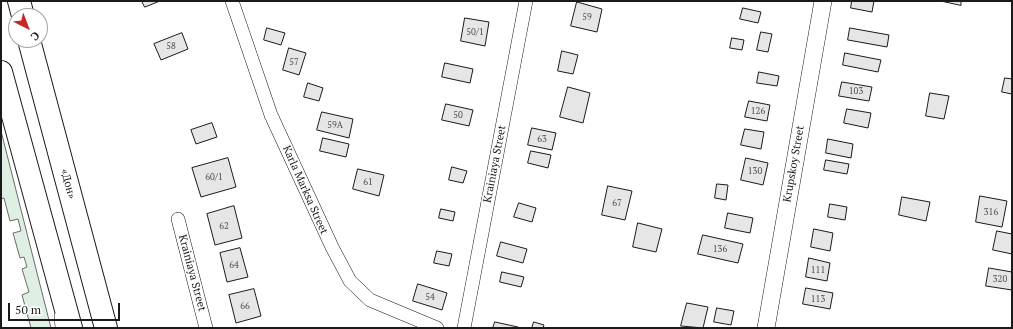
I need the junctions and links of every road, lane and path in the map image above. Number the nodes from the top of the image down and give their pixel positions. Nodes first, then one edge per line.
1 (232, 1) edge
2 (526, 1) edge
3 (823, 1) edge
4 (31, 48) edge
5 (1, 72) edge
6 (178, 219) dead end
7 (47, 238) junction
8 (59, 328) edge
9 (71, 328) edge
10 (106, 328) edge
11 (206, 328) edge
12 (437, 328) edge
13 (464, 328) edge
14 (766, 328) edge

1 - 12 street, Karla Marksa Street
2 - 13 street, Krainiaya Street
3 - 14 street, Krupskoy Street
4 - 10 highway, «Дон»
5 - 7 highway
6 - 11 street, Krainiaya Street
7 - 8 lane
7 - 9 highway

